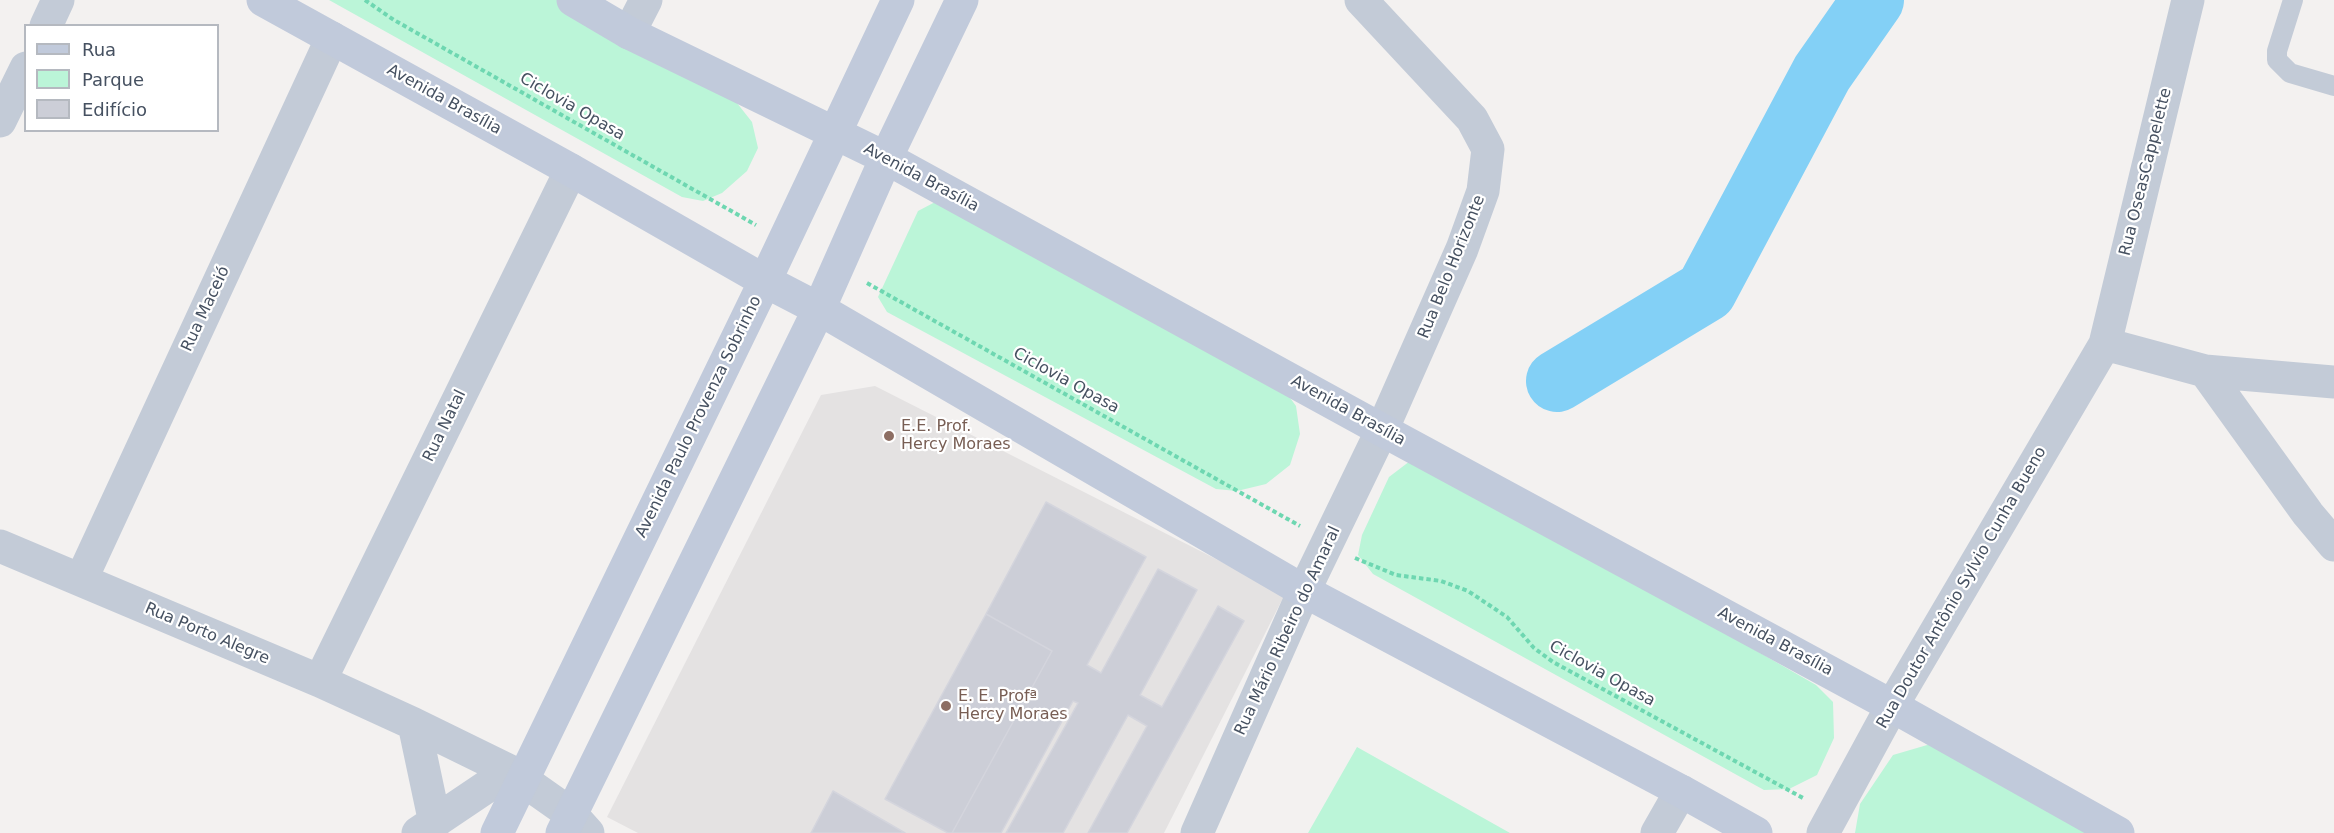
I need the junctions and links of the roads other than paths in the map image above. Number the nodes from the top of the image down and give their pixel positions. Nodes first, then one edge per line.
1 (58, 0) edge
2 (263, 0) edge
3 (573, 0) edge
4 (646, 0) edge
5 (898, 0) edge
6 (962, 0) edge
7 (1361, 0) edge
8 (2188, 0) edge
9 (2293, 0) edge
10 (47, 24) edge
11 (629, 33) junction
12 (332, 38) junction
13 (13, 81) edge
14 (2334, 86) edge
15 (0, 121) edge
16 (835, 133) junction
17 (886, 158) junction
18 (571, 170) junction
19 (765, 281) junction
20 (819, 309) junction
21 (2105, 344) junction
22 (2205, 371) junction
23 (2334, 382) edge
24 (1382, 430) junction
25 (2334, 545) edge
26 (0, 546) edge
27 (81, 580) junction
28 (1304, 591) junction
29 (320, 681) junction
30 (1892, 706) junction
31 (414, 724) junction
32 (517, 775) junction
33 (1681, 791) junction
34 (574, 827) edge
35 (427, 828) edge
36 (497, 833) edge
37 (1197, 833) edge
38 (1657, 833) edge
39 (1756, 833) edge
40 (1823, 833) edge
41 (2118, 833) edge

1 - 10 street
2 - 12 main road, Avenida Brasília
3 - 11 main road, Avenida Brasília
4 - 11 street
5 - 16 main road, Avenida Paulo Provenza Sobrinho
6 - 17 main road
7 - 24 street, Rua Belo Horizonte
8 - 21 street, Rua OseasCappelette
9 - 14 lane
11 - 16 main road, Avenida Brasília
12 - 18 main road, Avenida Brasília
12 - 27 street, Rua Maceió
13 - 15 street
16 - 17 main road, Avenida Brasília
16 - 19 main road, Avenida Paulo Provenza Sobrinho
17 - 20 main road
17 - 24 main road, Avenida Brasília
18 - 19 main road, Avenida Brasília
18 - 29 street, Rua Natal
19 - 20 main road, Avenida Brasília
19 - 32 main road, Avenida Paulo Provenza Sobrinho
20 - 28 main road, Avenida Brasília
20 - 34 main road
21 - 22 street
21 - 30 street, Rua Doutor Antônio Sylvio Cunha Bueno
22 - 23 street
22 - 25 street
24 - 28 street, Rua Mário Ribeiro do Amaral
24 - 30 main road, Avenida Brasília
26 - 27 street, Rua Porto Alegre
27 - 29 street, Rua Porto Alegre
28 - 33 main road, Avenida Brasília
28 - 37 street, Rua Mário Ribeiro do Amaral
29 - 31 street, Rua Porto Alegre
30 - 40 street, Rua Doutor Antônio Sylvio Cunha Bueno
30 - 41 main road, Avenida Brasília
31 - 32 street, Rua Porto Alegre
31 - 35 street
32 - 34 street, Rua Porto Alegre
32 - 35 street
32 - 36 main road, Avenida Paulo Provenza Sobrinho
33 - 38 street
33 - 39 main road, Avenida Brasília

